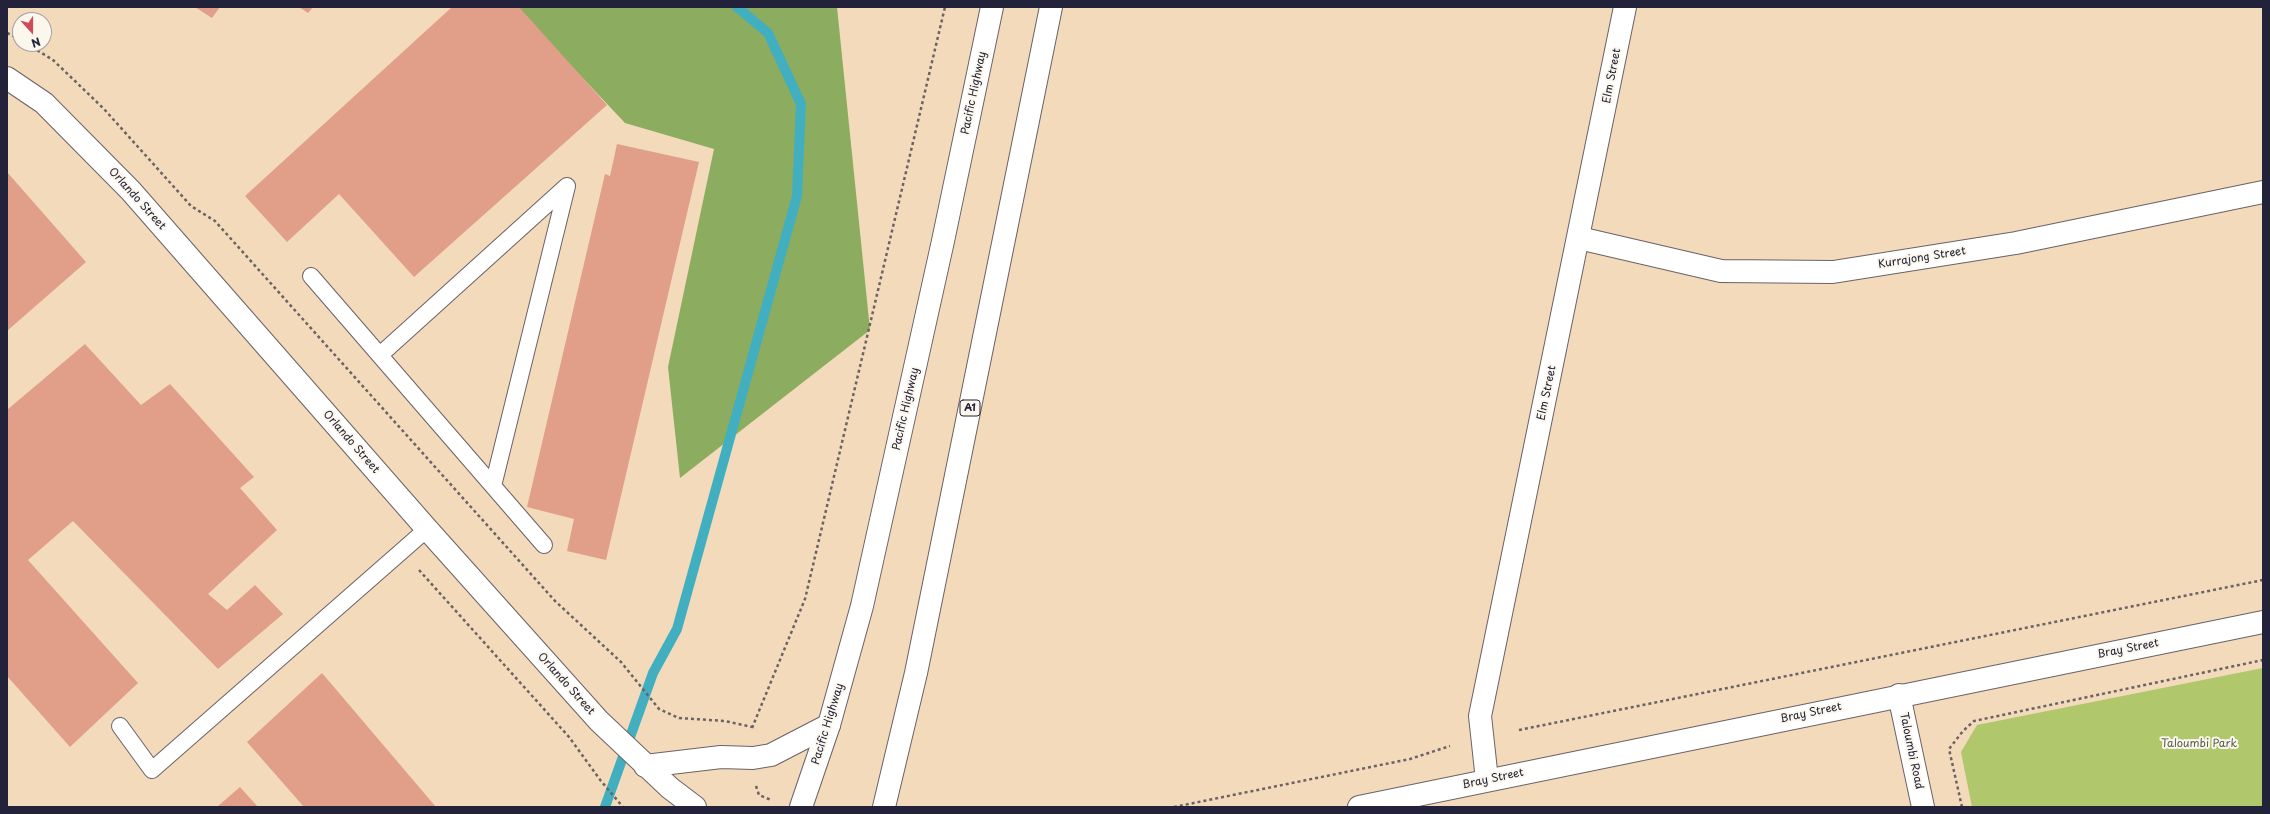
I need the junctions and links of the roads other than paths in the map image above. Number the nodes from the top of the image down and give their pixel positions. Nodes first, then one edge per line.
1 (992, 7) edge
2 (1051, 7) edge
3 (1626, 7) edge
4 (7, 78) edge
5 (2263, 192) edge
6 (1579, 238) junction
7 (311, 276) dead end
8 (380, 355) junction
9 (493, 486) junction
10 (427, 529) junction
11 (544, 545) dead end
12 (2263, 622) edge
13 (1899, 695) junction
14 (829, 725) junction
15 (120, 726) dead end
16 (645, 766) junction
17 (1487, 780) junction
18 (673, 798) edge
19 (695, 807) edge
20 (801, 807) edge
21 (884, 807) edge
22 (1359, 807) edge
23 (1923, 807) edge

1 - 14 main road, Pacific Highway
2 - 21 main road, A1
3 - 6 main road, Elm Street
4 - 10 main road, Orlando Street
5 - 6 main road, Kurrajong Street
6 - 17 main road, Elm Street
7 - 8 lane
8 - 9 lane
8 - 9 lane
9 - 11 lane
10 - 15 lane
10 - 16 main road, Orlando Street
12 - 13 main road, Bray Street
13 - 17 main road, Bray Street
13 - 23 main road, Taloumbi Road
14 - 16 main road
14 - 20 main road, Pacific Highway
16 - 18 main road, Orlando Street
17 - 22 main road, Bray Street
18 - 19 main road, Orlando Street

